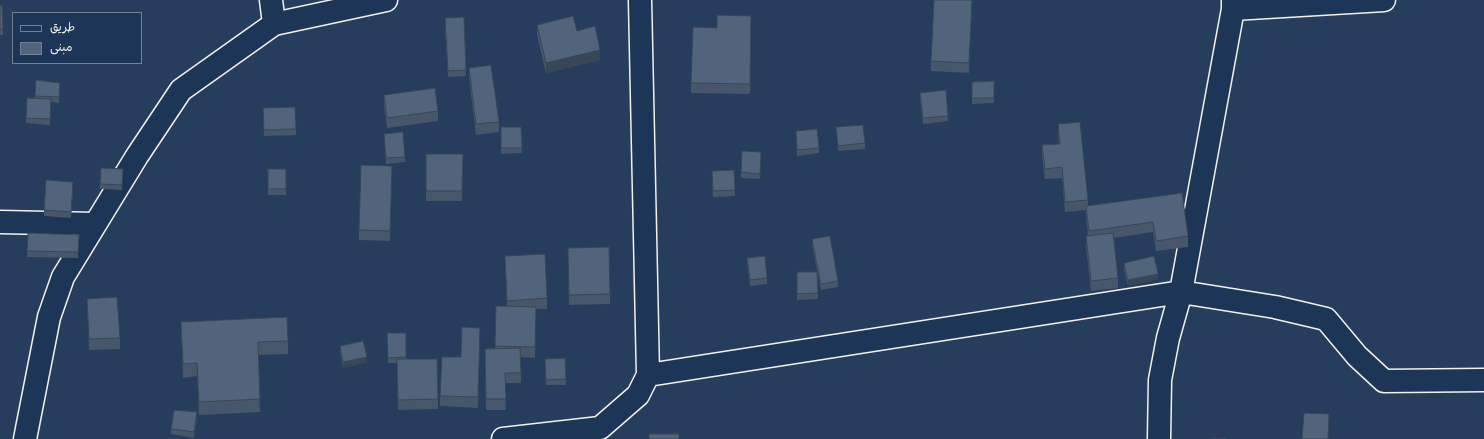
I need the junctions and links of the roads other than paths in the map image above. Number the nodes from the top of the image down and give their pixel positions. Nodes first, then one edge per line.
1 (271, 0) edge
2 (386, 0) edge
3 (640, 0) edge
4 (1384, 0) edge
5 (1233, 4) edge
6 (274, 24) junction
7 (0, 222) edge
8 (95, 224) junction
9 (1181, 292) junction
10 (648, 376) junction
11 (1484, 380) edge
12 (601, 433) edge
13 (25, 439) edge
14 (503, 439) edge
15 (1159, 439) edge

1 - 6 street
2 - 6 street
3 - 10 street
4 - 5 street
5 - 9 street
6 - 8 street
7 - 8 street
8 - 13 street
9 - 10 street
9 - 11 street
9 - 15 street
10 - 12 street
12 - 14 street

